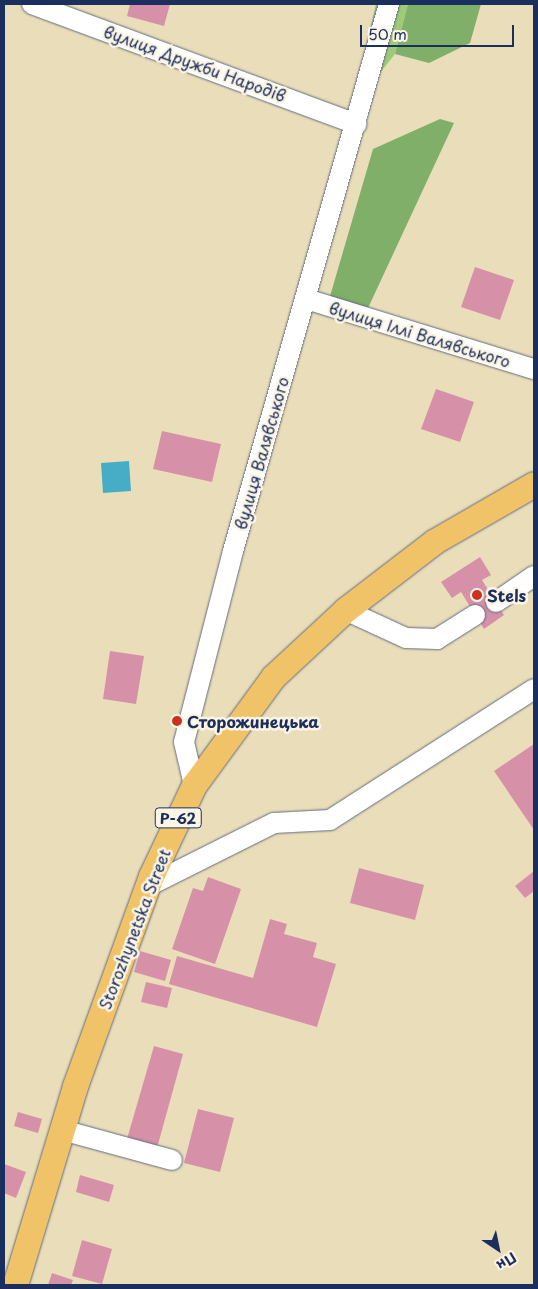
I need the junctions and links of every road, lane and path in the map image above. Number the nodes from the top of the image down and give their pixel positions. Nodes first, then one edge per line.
1 (32, 4) edge
2 (389, 4) edge
3 (357, 124) junction
4 (306, 299) junction
5 (534, 369) edge
6 (534, 484) edge
7 (534, 576) edge
8 (496, 602) dead end
9 (345, 610) junction
10 (475, 615) dead end
11 (534, 689) edge
12 (194, 785) junction
13 (146, 887) junction
14 (62, 1130) junction
15 (172, 1160) dead end
16 (15, 1285) edge

1 - 3 street, вулиця Дружби Народів
2 - 3 street, вулиця Валявського
3 - 4 street, вулиця Валявського
4 - 5 street, вулиця Іллі Валявського
4 - 12 street, вулиця Валявського
6 - 9 main road, Storozhynetska Street / Р-62
7 - 8 street
9 - 10 street
9 - 12 main road, Storozhynetska Street / Р-62
11 - 13 street
12 - 13 main road, Storozhynetska Street / Р-62
13 - 14 main road, Storozhynetska Street / Р-62
14 - 15 street
14 - 16 main road, Storozhynetska Street / Р-62

